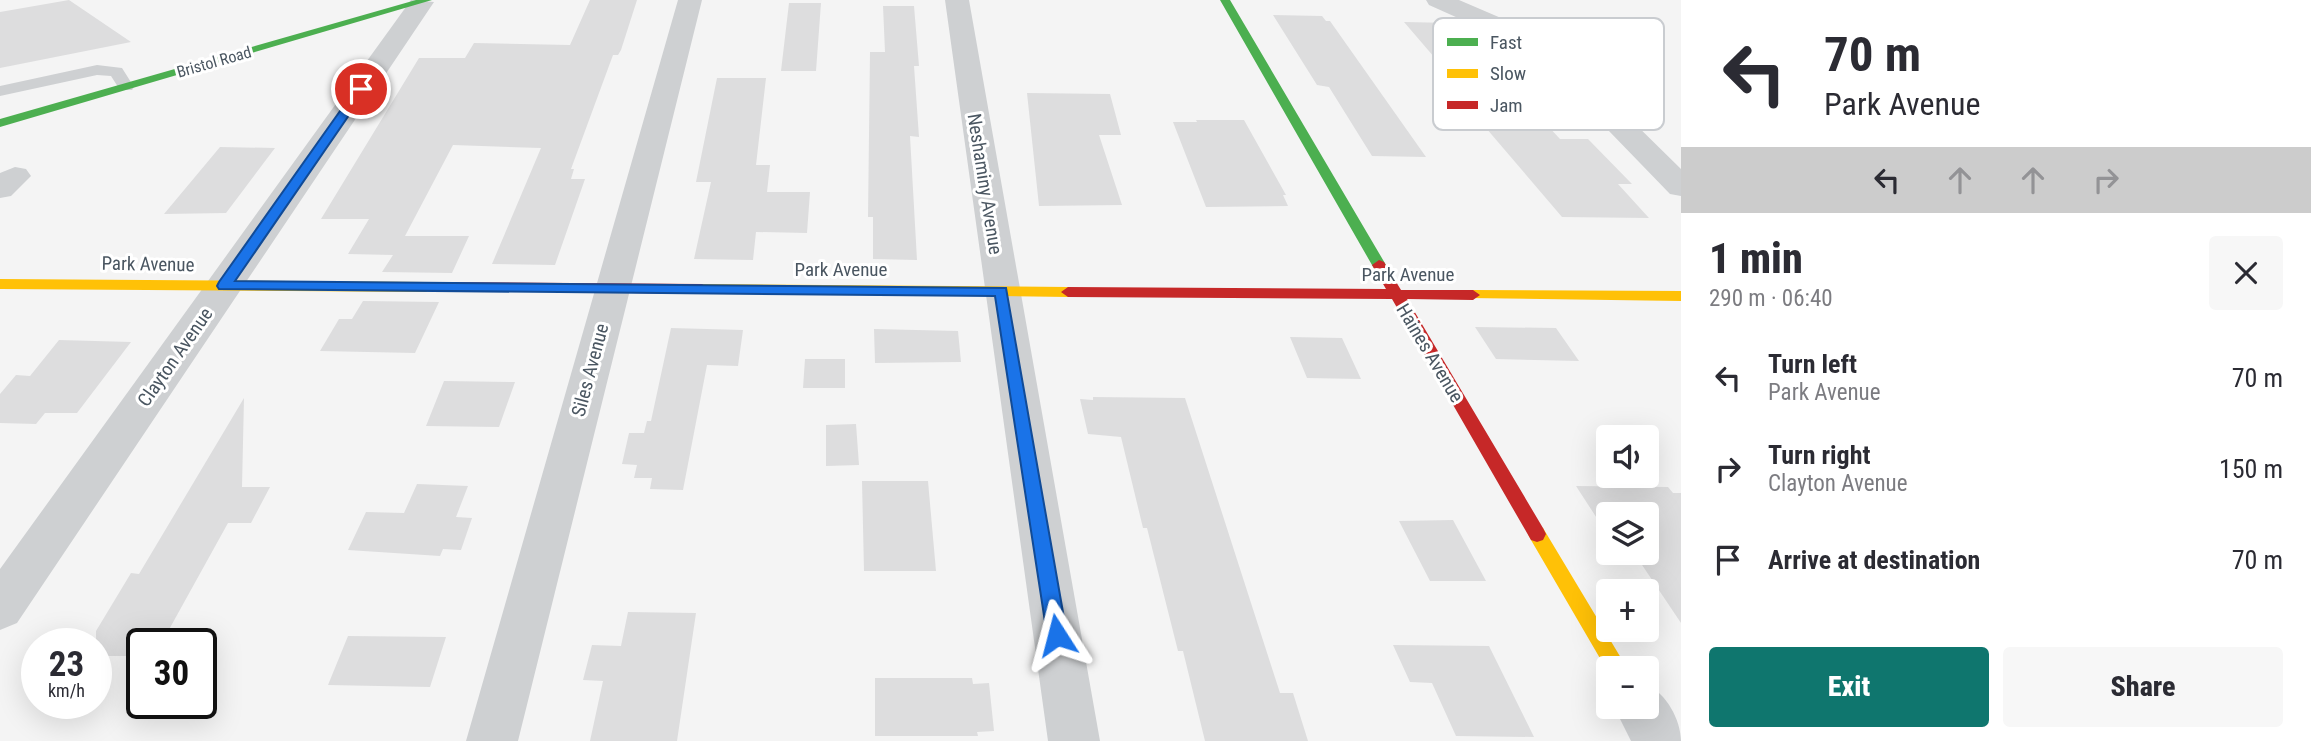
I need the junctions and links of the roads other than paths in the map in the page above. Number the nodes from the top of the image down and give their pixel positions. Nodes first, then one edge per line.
1 (690, 0) edge
2 (957, 0) edge
3 (1225, 0) edge
4 (1438, 0) edge
5 (424, 1) edge
6 (1482, 18) edge
7 (126, 87) junction
8 (0, 91) edge
9 (0, 123) edge
10 (1624, 130) edge
11 (1681, 187) edge
12 (0, 284) edge
13 (225, 286) junction
14 (612, 288) junction
15 (1001, 292) junction
16 (1396, 295) junction
17 (1681, 296) edge
18 (0, 608) edge
19 (1610, 656) edge
20 (1647, 719) edge
21 (492, 741) edge
22 (1074, 741) edge
23 (1660, 741) edge

1 - 14 street, Siles Avenue
2 - 15 street, Neshaminy Avenue
3 - 16 street, Haines Avenue
4 - 6 street
5 - 7 street, Bristol Road
5 - 13 street, Clayton Avenue
7 - 8 lane
7 - 9 street, Bristol Road
10 - 11 street
12 - 13 street, Park Avenue
13 - 14 street, Park Avenue
13 - 18 street, Clayton Avenue
14 - 15 street, Park Avenue
14 - 21 street, Siles Avenue
15 - 16 street, Park Avenue
15 - 22 street, Neshaminy Avenue
16 - 17 street, Park Avenue
16 - 19 street, Haines Avenue
20 - 23 street

